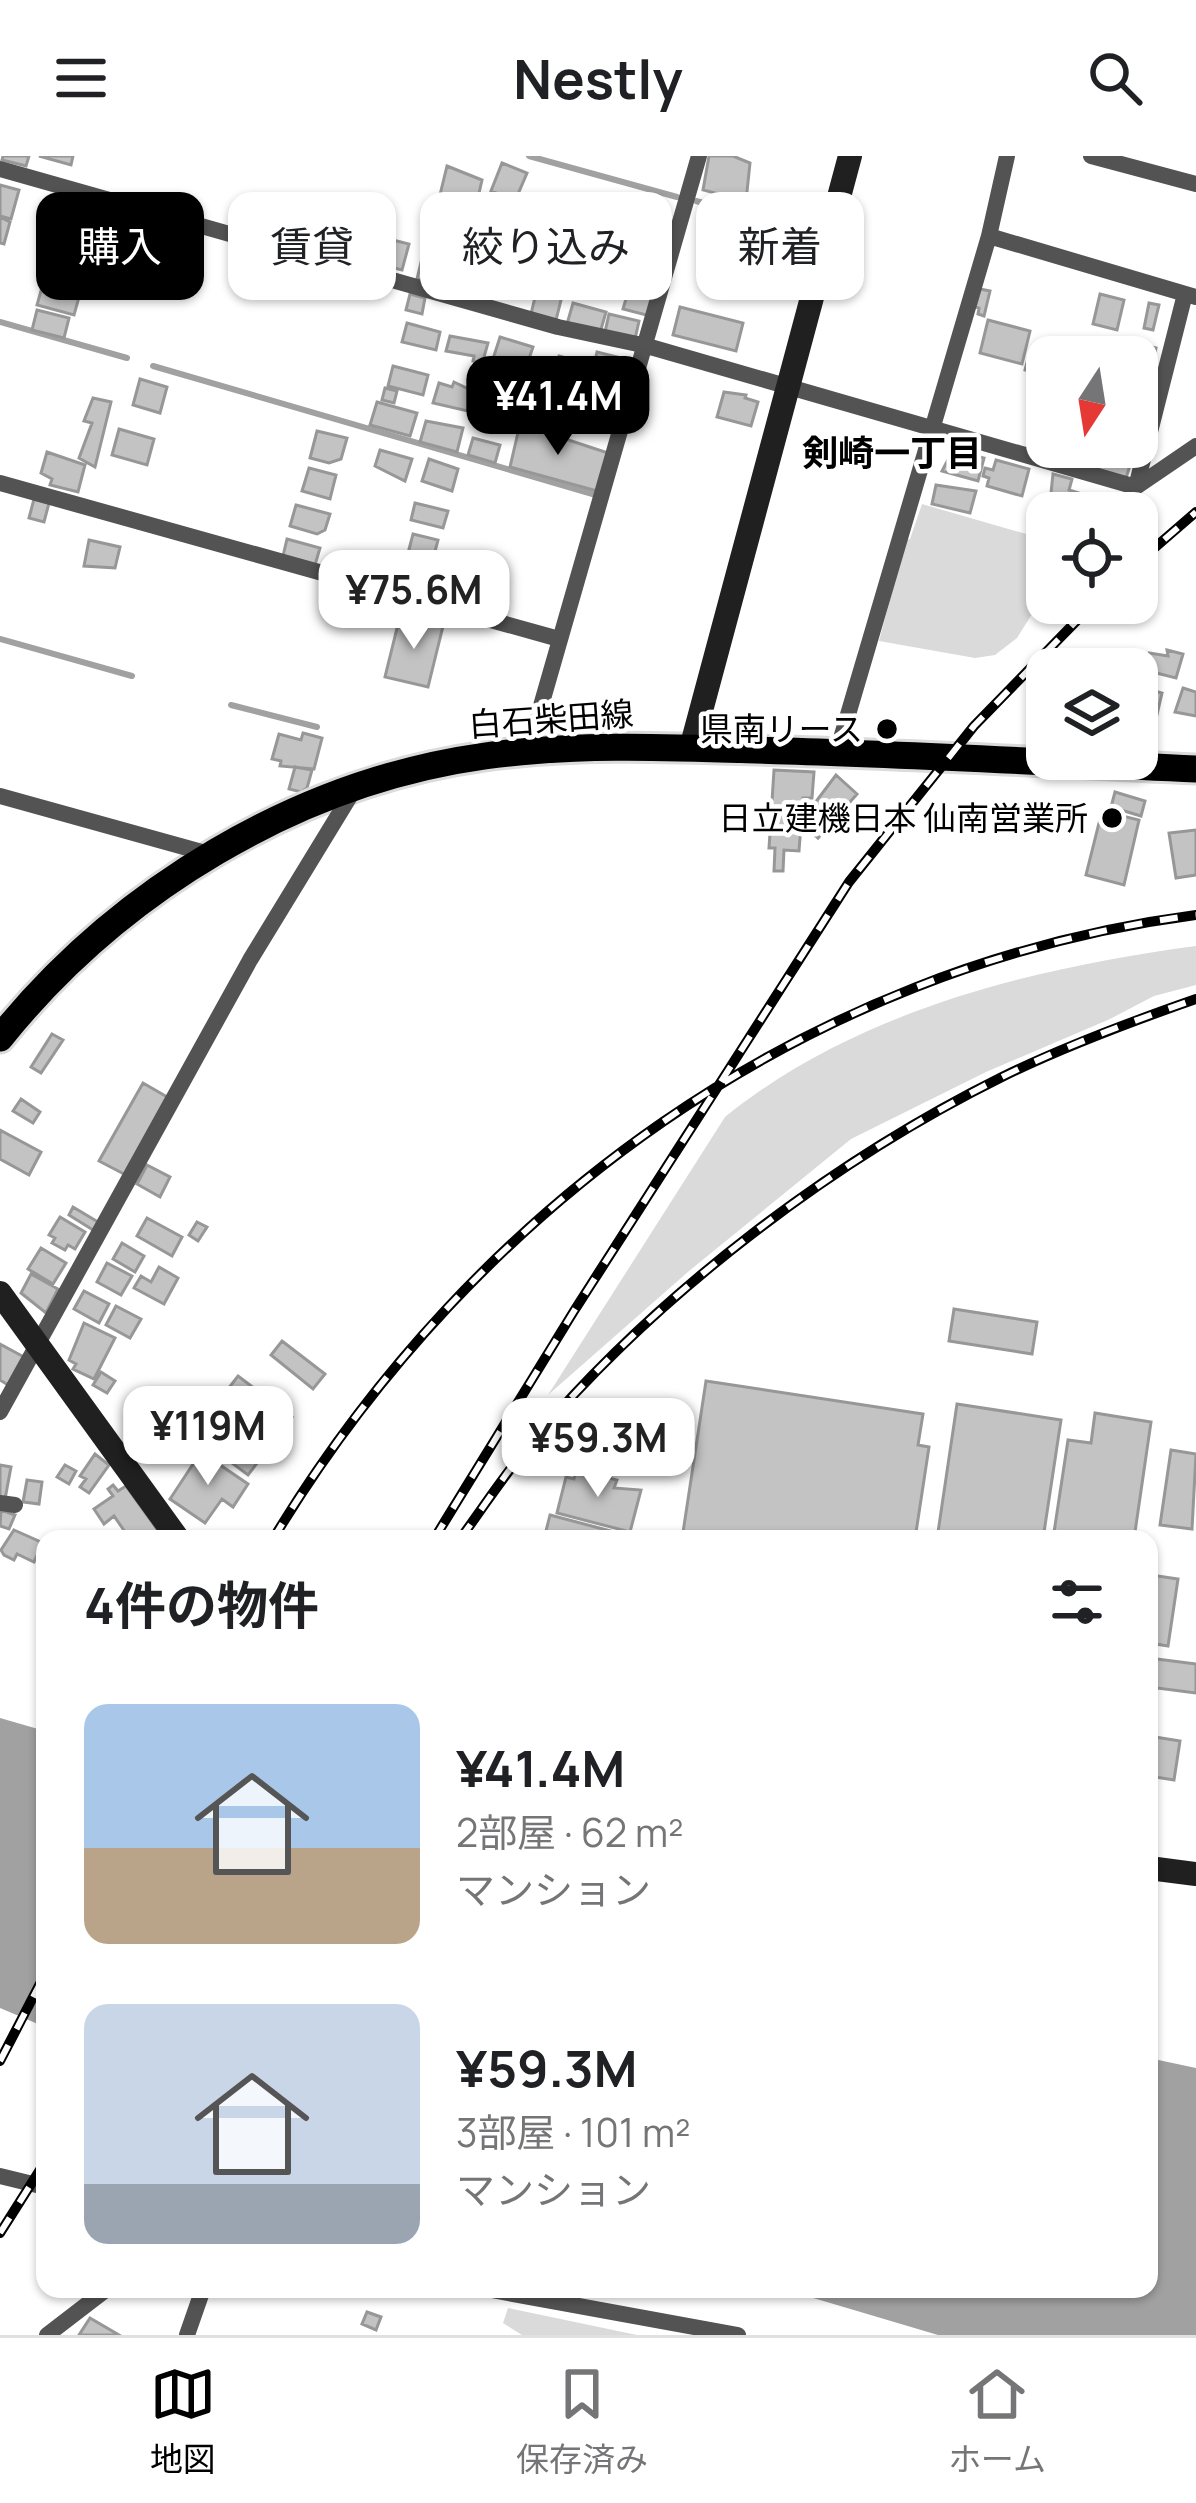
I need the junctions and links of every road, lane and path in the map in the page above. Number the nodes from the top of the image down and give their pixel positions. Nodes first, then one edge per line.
1 (699, 156) edge
2 (850, 156) edge
3 (1007, 156) edge
4 (1091, 156) edge
5 (1133, 161) edge
6 (0, 170) edge
7 (1196, 184) edge
8 (989, 236) junction
9 (1190, 296) edge
10 (646, 346) junction
11 (788, 387) junction
12 (929, 430) junction
13 (1196, 446) edge
14 (0, 483) edge
15 (1136, 487) junction
16 (559, 639) junction
17 (691, 748) junction
18 (528, 751) junction
19 (837, 752) junction
20 (1195, 765) edge
21 (355, 788) junction
22 (0, 796) edge
23 (209, 854) junction
24 (0, 1038) edge
25 (0, 1294) edge
26 (38, 1344) junction
27 (0, 1412) edge
28 (172, 1530) edge
29 (1158, 1869) edge
30 (1196, 1874) edge
31 (0, 2176) edge
32 (36, 2185) edge
33 (95, 2298) edge
34 (199, 2298) edge
35 (535, 2298) edge
36 (48, 2335) edge
37 (187, 2335) edge
38 (738, 2335) edge

1 - 10 street
2 - 11 street
3 - 8 street
4 - 5 street
5 - 7 street
6 - 10 street
8 - 9 street
8 - 12 street
9 - 15 street
10 - 11 street
10 - 16 street
11 - 12 street
11 - 17 street
12 - 15 street
12 - 19 street
13 - 15 street
14 - 16 street
16 - 18 street
17 - 18 main road, 白石柴田線
17 - 19 main road, 白石柴田線
18 - 21 main road, 白石柴田線
19 - 20 main road, 白石柴田線
21 - 23 main road, 白石柴田線
21 - 26 street
22 - 23 street
23 - 24 main road, 白石柴田線
25 - 26 street
26 - 27 street
26 - 28 street
29 - 30 street
31 - 32 street
33 - 36 street
34 - 37 street
35 - 38 street

